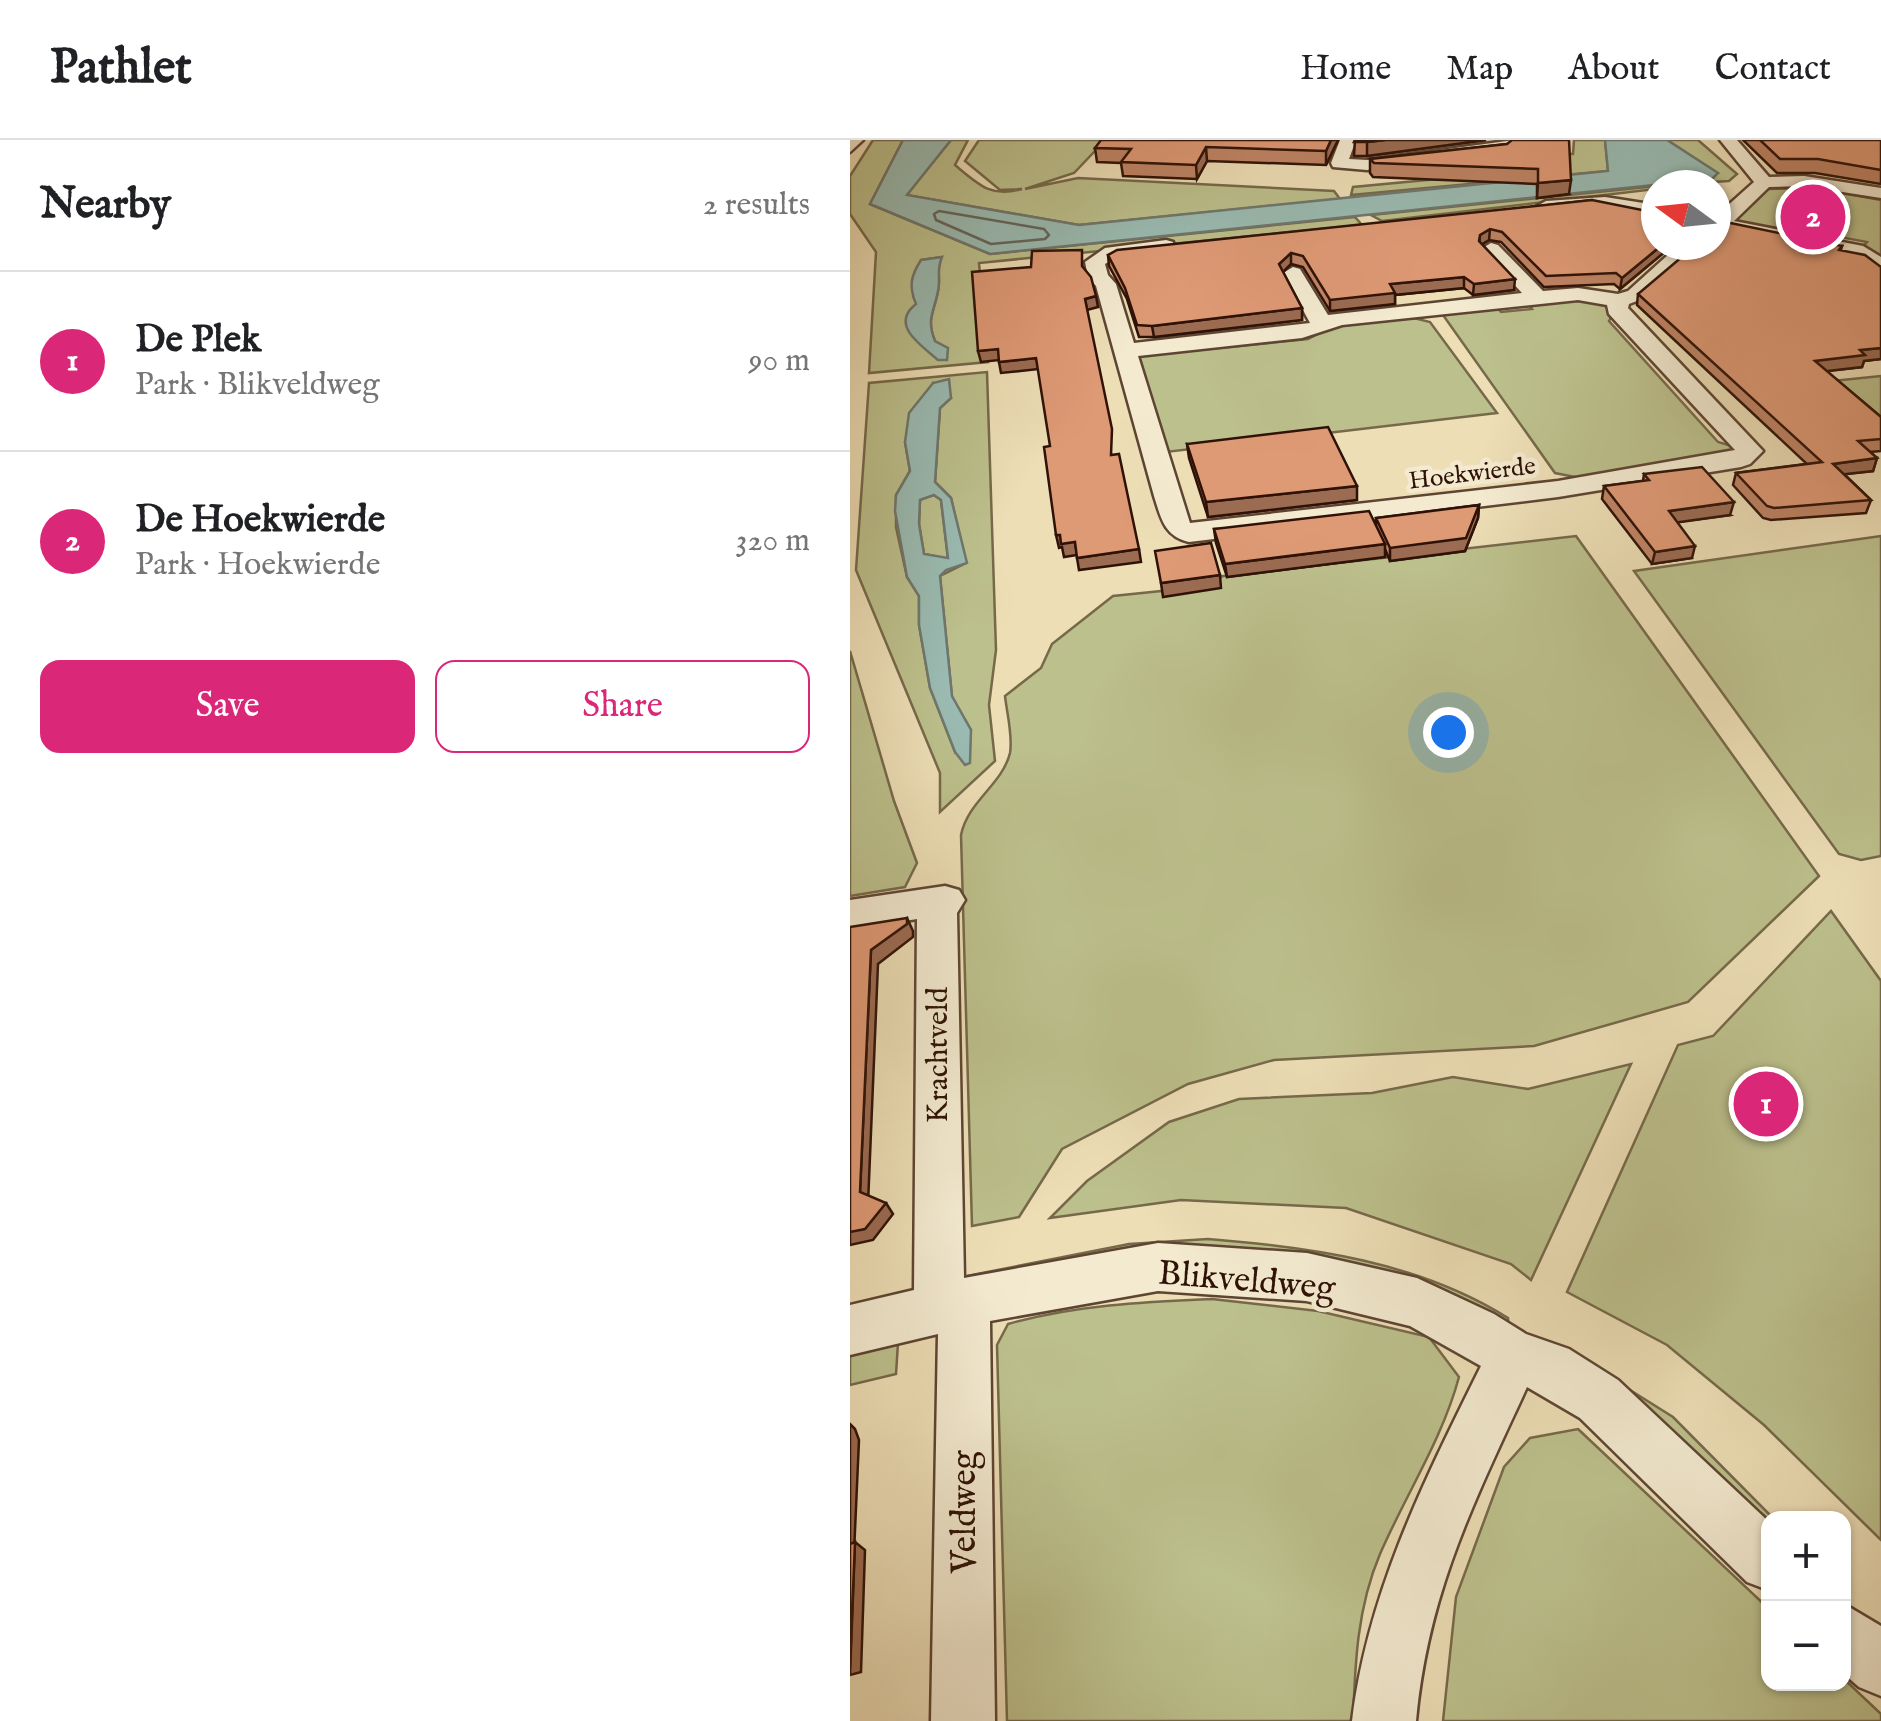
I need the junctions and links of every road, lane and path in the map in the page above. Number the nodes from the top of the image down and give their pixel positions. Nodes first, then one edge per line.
1 (855, 140) edge
2 (1348, 140) edge
3 (1506, 140) edge
4 (1728, 140) edge
5 (850, 147) edge
6 (1339, 163) junction
7 (1764, 182) junction
8 (1336, 183) dead end
9 (1881, 194) edge
10 (1518, 208) edge
11 (1641, 208) edge
12 (1731, 213) edge
13 (1731, 225) edge
14 (1192, 243) edge
15 (1491, 249) edge
16 (1674, 260) edge
17 (1881, 265) edge
18 (1293, 273) edge
19 (1538, 298) junction
20 (1619, 300) junction
21 (1324, 326) junction
22 (1124, 351) junction
23 (850, 915) edge
24 (952, 1306) junction
25 (850, 1330) edge
26 (1514, 1357) junction
27 (1761, 1554) edge
28 (1851, 1641) edge
29 (1881, 1665) edge
30 (963, 1721) edge
31 (1384, 1721) edge

1 - 5 street
2 - 6 street
3 - 6 street
4 - 7 street
6 - 8 street
7 - 9 street
7 - 12 street
10 - 11 street
13 - 17 street
14 - 22 street, Hoekwierde
15 - 19 street
16 - 20 street
18 - 21 street
19 - 20 street
19 - 21 street
20 - 22 street, Hoekwierde
21 - 22 street
23 - 24 street, Krachtveld
24 - 25 street, Blikveldweg
24 - 26 street, Blikveldweg
24 - 30 street, Veldweg
26 - 27 street, Blikveldweg
26 - 31 street
28 - 29 street

